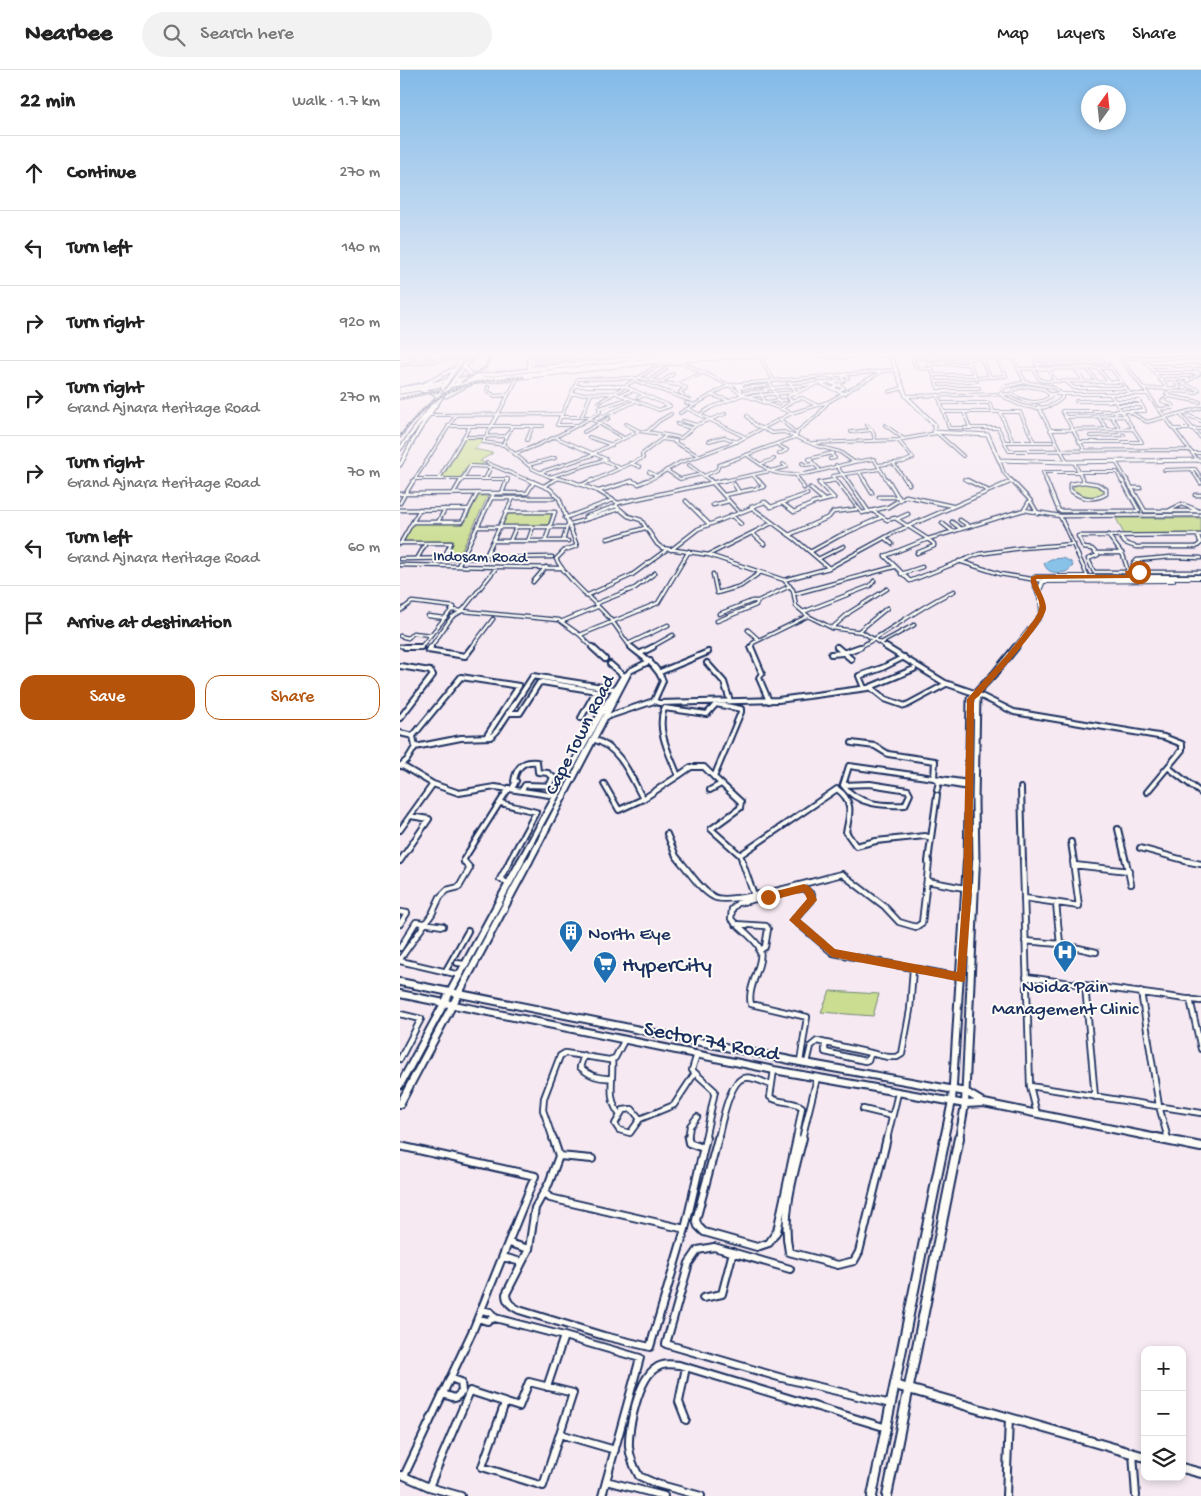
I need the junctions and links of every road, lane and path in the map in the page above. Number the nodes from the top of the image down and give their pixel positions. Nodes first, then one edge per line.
1 (421, 419) edge
2 (428, 419) edge
3 (453, 419) edge
4 (495, 419) edge
5 (559, 419) edge
6 (590, 419) edge
7 (592, 419) edge
8 (598, 419) edge
9 (608, 419) edge
10 (663, 419) edge
11 (710, 419) joint
12 (750, 419) edge
13 (814, 419) edge
14 (929, 419) edge
15 (946, 419) edge
16 (966, 419) edge
17 (1003, 419) edge
18 (1023, 419) edge
19 (1044, 419) edge
20 (1066, 419) edge
21 (1100, 419) edge
22 (1113, 419) edge
23 (1127, 419) edge
24 (1140, 419) edge
25 (1159, 419) edge
26 (1166, 419) edge
27 (1185, 419) edge
28 (595, 420) junction
29 (683, 420) dead end
30 (781, 420) joint
31 (599, 422) junction
32 (626, 424) dead end
33 (677, 424) dead end
34 (696, 425) junction
35 (867, 425) dead end
36 (886, 425) dead end
37 (448, 426) junction
38 (470, 426) junction
39 (491, 426) junction
40 (512, 426) junction
41 (533, 426) junction
42 (543, 426) dead end
43 (577, 426) dead end
44 (691, 428) junction
45 (760, 428) junction
46 (970, 428) junction
47 (1201, 428) edge
48 (1086, 429) junction
49 (1107, 429) junction
50 (1120, 429) junction
51 (1134, 429) junction
52 (1174, 429) junction
53 (1194, 429) junction
54 (872, 430) junction
55 (1050, 430) junction
56 (1072, 430) junction
57 (639, 431) junction
58 (584, 432) dead end
59 (647, 432) junction
60 (851, 432) dead end
61 (937, 433) junction
62 (667, 435) junction
63 (795, 435) junction
64 (1124, 435) junction
65 (464, 436) junction
66 (486, 436) junction
67 (506, 436) junction
68 (1090, 436) junction
69 (589, 437) dead end
70 (745, 437) junction
71 (557, 438) junction
72 (624, 438) junction
73 (681, 438) junction
74 (1201, 438) edge
75 (662, 439) junction
76 (904, 439) junction
77 (527, 440) dead end
78 (876, 440) junction
79 (898, 440) junction
80 (710, 441) dead end
81 (674, 442) junction
82 (737, 442) junction
83 (1004, 442) junction
84 (1013, 442) junction
85 (1034, 442) junction
86 (1056, 442) junction
87 (1079, 442) junction
88 (1094, 442) junction
89 (1128, 442) junction
90 (811, 443) junction
91 (503, 444) dead end
92 (612, 444) junction
93 (754, 446) dead end
94 (778, 446) junction
95 (410, 448) junction
96 (400, 449) edge
97 (762, 450) junction
98 (1190, 450) junction
99 (1062, 451) junction
100 (838, 452) junction
101 (1085, 452) junction
102 (832, 453) junction
103 (1192, 453) junction
104 (515, 454) junction
105 (595, 454) junction
106 (779, 454) dead end
107 (1201, 454) edge
108 (747, 455) junction
109 (699, 456) junction
110 (963, 456) dead end
111 (555, 458) dead end
112 (774, 459) dead end
113 (830, 459) dead end
114 (400, 460) edge
115 (603, 460) junction
116 (756, 460) junction
117 (998, 460) junction
118 (1199, 460) edge
119 (854, 462) junction
120 (1067, 462) junction
121 (1074, 462) junction
122 (1116, 462) junction
123 (487, 463) dead end
124 (750, 463) dead end
125 (802, 463) dead end
126 (893, 463) junction
127 (630, 464) junction
128 (761, 464) junction
129 (783, 464) dead end
130 (814, 464) junction
131 (400, 465) edge
132 (528, 465) junction
133 (836, 465) junction
134 (878, 465) junction
135 (1201, 465) edge
136 (688, 466) dead end
137 (620, 468) junction
138 (636, 469) dead end
139 (819, 469) junction
140 (880, 469) junction
141 (1191, 469) junction
142 (666, 470) junction
143 (1164, 470) dead end
144 (770, 471) junction
145 (1079, 471) junction
146 (1197, 471) junction
147 (1201, 471) edge
148 (540, 472) junction
149 (649, 472) dead end
150 (594, 473) dead end
151 (682, 473) dead end
152 (860, 473) junction
153 (510, 474) dead end
154 (703, 475) junction
155 (753, 475) junction
156 (796, 475) junction
157 (843, 475) junction
158 (598, 476) junction
159 (657, 476) junction
160 (550, 477) junction
161 (1201, 477) edge
162 (687, 478) junction
163 (439, 479) junction
164 (462, 479) junction
165 (485, 479) junction
166 (508, 479) junction
167 (557, 479) junction
168 (964, 479) dead end
169 (415, 480) junction
170 (836, 480) junction
171 (1012, 481) junction
172 (534, 482) junction
173 (1084, 482) junction
174 (714, 483) junction
175 (734, 484) dead end
176 (909, 484) dead end
177 (582, 485) junction
178 (1201, 485) edge
179 (543, 486) junction
180 (804, 488) dead end
181 (810, 488) dead end
182 (1131, 488) junction
183 (1140, 488) dead end
184 (987, 490) junction
185 (599, 491) junction
186 (739, 492) junction
187 (502, 493) junction
188 (872, 493) dead end
189 (400, 494) edge
190 (453, 494) junction
191 (477, 494) junction
192 (494, 494) junction
193 (807, 494) dead end
194 (1201, 494) edge
195 (405, 495) junction
196 (724, 495) junction
197 (1195, 495) dead end
198 (492, 498) junction
199 (513, 498) junction
200 (554, 498) dead end
201 (879, 498) dead end
202 (900, 498) junction
203 (613, 500) junction
204 (729, 500) junction
205 (824, 500) junction
206 (1030, 500) junction
207 (686, 501) dead end
208 (400, 503) edge
209 (782, 504) junction
210 (712, 505) dead end
211 (618, 506) junction
212 (952, 506) junction
213 (752, 508) junction
214 (420, 509) junction
215 (445, 509) junction
216 (469, 509) junction
217 (858, 509) junction
218 (400, 510) edge
219 (1024, 510) junction
220 (873, 511) junction
221 (1168, 511) junction
222 (506, 512) junction
223 (739, 512) junction
224 (869, 512) junction
225 (1200, 512) edge
226 (1101, 513) junction
227 (908, 514) dead end
228 (1038, 514) junction
229 (731, 515) junction
230 (585, 516) dead end
231 (1060, 516) junction
232 (882, 517) junction
233 (565, 518) junction
234 (897, 519) junction
235 (960, 520) dead end
236 (413, 522) junction
237 (438, 522) junction
238 (952, 522) dead end
239 (708, 523) junction
240 (772, 523) junction
241 (942, 523) dead end
242 (741, 524) dead end
243 (568, 525) junction
244 (909, 526) junction
245 (969, 526) junction
246 (477, 527) junction
247 (499, 527) junction
248 (516, 527) junction
249 (533, 527) junction
250 (550, 527) junction
251 (645, 528) junction
252 (961, 528) junction
253 (952, 531) junction
254 (752, 534) junction
255 (789, 535) junction
256 (1108, 535) junction
257 (1119, 535) junction
258 (1199, 535) edge
259 (885, 538) junction
260 (607, 539) dead end
261 (928, 539) junction
262 (493, 541) junction
263 (510, 541) junction
264 (528, 541) junction
265 (545, 541) junction
266 (563, 541) junction
267 (568, 541) dead end
268 (400, 543) edge
269 (426, 543) junction
270 (764, 544) dead end
271 (892, 544) dead end
272 (1074, 544) junction
273 (844, 546) dead end
274 (666, 549) junction
275 (671, 550) junction
276 (688, 551) junction
277 (810, 552) junction
278 (917, 553) dead end
279 (1097, 553) junction
280 (1122, 553) junction
281 (708, 555) junction
282 (552, 557) dead end
283 (462, 558) junction
284 (485, 558) junction
285 (1201, 558) edge
286 (400, 559) edge
287 (417, 559) junction
288 (443, 559) junction
289 (818, 559) junction
290 (958, 561) junction
291 (400, 565) edge
292 (458, 566) junction
293 (497, 567) junction
294 (546, 567) junction
295 (894, 567) junction
296 (922, 567) dead end
297 (560, 568) junction
298 (829, 568) junction
299 (761, 572) junction
300 (1127, 572) junction
301 (1139, 572) junction
302 (1201, 572) edge
303 (655, 573) dead end
304 (713, 574) dead end
305 (901, 574) junction
306 (1088, 577) junction
307 (1130, 577) junction
308 (1033, 578) junction
309 (1201, 578) edge
310 (784, 580) junction
311 (874, 581) dead end
312 (1043, 581) junction
313 (533, 582) dead end
314 (790, 586) junction
315 (888, 589) dead end
316 (954, 591) dead end
317 (1038, 593) junction
318 (794, 594) junction
319 (586, 596) junction
320 (758, 602) junction
321 (596, 606) junction
322 (453, 608) junction
323 (887, 608) dead end
324 (463, 609) junction
325 (400, 611) edge
326 (803, 612) junction
327 (719, 614) dead end
328 (428, 616) dead end
329 (808, 616) junction
330 (445, 618) junction
331 (493, 618) dead end
332 (717, 620) dead end
333 (563, 621) junction
334 (612, 621) junction
335 (668, 625) dead end
336 (914, 625) dead end
337 (832, 628) junction
338 (748, 630) dead end
339 (859, 631) junction
340 (431, 635) junction
341 (580, 635) junction
342 (673, 635) dead end
343 (400, 636) edge
344 (874, 639) junction
345 (759, 640) junction
346 (881, 643) junction
347 (628, 644) junction
348 (400, 646) edge
349 (836, 646) dead end
350 (708, 652) dead end
351 (641, 653) junction
352 (844, 653) junction
353 (831, 654) dead end
354 (904, 657) junction
355 (604, 659) dead end
356 (851, 659) dead end
357 (650, 661) junction
358 (707, 663) dead end
359 (610, 664) dead end
360 (400, 666) edge
361 (914, 669) dead end
362 (660, 672) junction
363 (626, 676) junction
364 (947, 684) junction
365 (870, 687) junction
366 (864, 688) junction
367 (615, 689) junction
368 (977, 694) junction
369 (769, 700) junction
370 (654, 701) junction
371 (730, 701) junction
372 (589, 704) junction
373 (586, 709) junction
374 (605, 712) junction
375 (508, 713) junction
376 (400, 718) edge
377 (581, 718) dead end
378 (400, 733) edge
379 (413, 736) junction
380 (486, 737) junction
381 (593, 739) junction
382 (852, 742) dead end
383 (416, 747) junction
384 (400, 765) edge
385 (1169, 768) junction
386 (678, 776) junction
387 (714, 777) junction
388 (934, 778) junction
389 (939, 782) junction
390 (432, 784) junction
391 (550, 784) junction
392 (604, 784) dead end
393 (721, 784) junction
394 (844, 785) junction
395 (969, 785) junction
396 (561, 786) junction
397 (510, 788) junction
398 (1021, 788) dead end
399 (522, 790) junction
400 (710, 790) dead end
401 (1147, 792) dead end
402 (1201, 793) edge
403 (556, 796) junction
404 (643, 800) junction
405 (501, 803) junction
406 (410, 816) junction
407 (1118, 829) dead end
408 (400, 830) edge
409 (667, 834) dead end
410 (931, 838) junction
411 (1071, 842) dead end
412 (1140, 848) dead end
413 (740, 856) junction
414 (400, 861) edge
415 (1201, 864) edge
416 (1074, 865) junction
417 (1129, 871) junction
418 (927, 881) junction
419 (509, 884) junction
420 (1131, 884) dead end
421 (971, 889) junction
422 (754, 895) junction
423 (1024, 898) junction
424 (1056, 903) junction
425 (400, 912) edge
426 (424, 923) junction
427 (400, 924) edge
428 (735, 924) junction
429 (444, 926) dead end
430 (468, 931) dead end
431 (1025, 941) junction
432 (1060, 944) junction
433 (400, 948) edge
434 (759, 951) junction
435 (1096, 952) dead end
436 (400, 960) edge
437 (457, 963) dead end
438 (466, 964) junction
439 (913, 968) junction
440 (445, 972) junction
441 (460, 975) junction
442 (962, 977) junction
443 (1026, 977) junction
444 (400, 982) edge
445 (1085, 985) junction
446 (450, 992) junction
447 (1141, 992) junction
448 (400, 994) edge
449 (459, 994) junction
450 (1190, 999) junction
451 (1201, 1000) edge
452 (444, 1003) junction
453 (453, 1005) junction
454 (400, 1014) edge
455 (625, 1039) junction
456 (825, 1043) junction
457 (803, 1045) junction
458 (811, 1046) junction
459 (1201, 1049) edge
460 (870, 1053) junction
461 (697, 1054) junction
462 (584, 1055) junction
463 (400, 1058) edge
464 (612, 1059) junction
465 (803, 1063) junction
466 (774, 1070) junction
467 (694, 1073) junction
468 (612, 1078) junction
469 (817, 1078) junction
470 (400, 1085) edge
471 (771, 1085) junction
472 (1030, 1086) junction
473 (953, 1091) junction
474 (966, 1092) junction
475 (898, 1093) junction
476 (1095, 1097) junction
477 (952, 1101) junction
478 (984, 1103) junction
479 (400, 1104) edge
480 (965, 1104) junction
481 (1159, 1106) junction
482 (863, 1109) dead end
483 (1201, 1113) edge
484 (1037, 1114) junction
485 (620, 1115) junction
486 (892, 1116) junction
487 (697, 1117) dead end
488 (640, 1119) junction
489 (1169, 1140) junction
490 (400, 1146) edge
491 (1201, 1147) edge
492 (703, 1148) junction
493 (559, 1156) junction
494 (592, 1159) dead end
495 (544, 1192) junction
496 (685, 1229) junction
497 (509, 1243) junction
498 (529, 1249) junction
499 (733, 1252) junction
500 (503, 1257) junction
501 (521, 1262) junction
502 (790, 1269) dead end
503 (704, 1298) dead end
504 (482, 1310) junction
505 (478, 1318) junction
506 (495, 1318) junction
507 (564, 1336) junction
508 (686, 1367) junction
509 (450, 1378) junction
510 (895, 1385) junction
511 (547, 1387) junction
512 (908, 1389) junction
513 (465, 1393) junction
514 (443, 1394) junction
515 (505, 1402) junction
516 (892, 1404) junction
517 (1009, 1418) junction
518 (686, 1420) dead end
519 (887, 1428) junction
520 (560, 1434) junction
521 (615, 1450) junction
522 (1133, 1453) junction
523 (1141, 1456) edge
524 (1186, 1469) edge
525 (1201, 1473) edge
526 (402, 1476) edge
527 (606, 1481) junction
528 (429, 1487) junction
529 (461, 1496) edge
530 (602, 1496) edge
531 (664, 1496) edge
532 (700, 1496) edge
533 (872, 1496) edge
534 (886, 1496) edge
535 (1006, 1496) edge
536 (1136, 1496) edge

1 - 96 main road
2 - 95 main road
3 - 37 street
4 - 39 street
5 - 43 street
6 - 71 street
7 - 28 street
8 - 28 street
9 - 31 street
10 - 59 street
11 - 34 street
11 - 70 street
12 - 45 street
13 - 63 street
14 - 61 street
15 - 46 street
16 - 46 street
17 - 84 street
18 - 85 street
19 - 55 street
20 - 56 street
21 - 49 street
22 - 50 street
23 - 51 street
24 - 25 street
26 - 52 street
27 - 53 street
28 - 31 street
29 - 34 street
30 - 45 street
30 - 63 street
31 - 58 street
31 - 72 street
32 - 57 street
33 - 44 street
34 - 44 street
35 - 54 street
36 - 76 street
37 - 38 street
37 - 169 street
38 - 39 street
38 - 65 street
39 - 40 street
39 - 66 street
40 - 41 street
40 - 67 street
41 - 42 street
41 - 77 street
44 - 73 street
45 - 63 street
45 - 70 street
46 - 83 street
47 - 53 street
48 - 49 street
48 - 56 street
48 - 68 street
49 - 50 street
50 - 51 street
50 - 64 street
51 - 89 street
52 - 53 street
52 - 98 street
53 - 74 street
54 - 60 street
54 - 78 street
55 - 56 street
55 - 86 street
56 - 87 street
57 - 59 street
57 - 72 street
59 - 62 street
61 - 76 street
61 - 110 street
61 - 117 street
62 - 73 street
62 - 75 street
63 - 90 street
63 - 94 street
64 - 68 street
64 - 89 street
65 - 66 street
65 - 163 street
66 - 67 street
66 - 104 street
67 - 91 street
68 - 88 street
69 - 92 street
70 - 82 street
71 - 104 street
71 - 105 street
72 - 92 street
73 - 81 street
75 - 81 street
75 - 127 street
76 - 79 street
78 - 79 street
78 - 90 street
79 - 126 street
80 - 82 street
81 - 109 street
82 - 109 street
83 - 84 street
83 - 99 street
84 - 85 street
85 - 86 street
86 - 99 street
87 - 88 street
87 - 101 street
88 - 89 street
90 - 100 street
92 - 105 street
93 - 97 street
94 - 97 street
94 - 106 street
95 - 114 main road
95 - 131 main road
97 - 108 street
98 - 101 street
98 - 103 street
99 - 101 street
99 - 120 street
100 - 102 street
100 - 119 street
102 - 113 street
102 - 130 street
103 - 107 street
103 - 118 street
104 - 132 street
105 - 115 street
105 - 148 street
108 - 116 street
108 - 154 street
109 - 142 street
111 - 132 street
112 - 128 street
115 - 137 street
115 - 160 street
116 - 124 street
116 - 128 street
117 - 120 street
117 - 171 street
118 - 122 street
118 - 135 street
119 - 133 street
119 - 134 street
120 - 121 street
121 - 122 street
121 - 145 street
122 - 182 street
123 - 172 street
125 - 130 street
126 - 134 street
126 - 176 street
127 - 137 street
127 - 138 street
128 - 144 street
129 - 144 street
130 - 139 street
132 - 148 street
133 - 139 street
133 - 157 street
134 - 140 street
136 - 154 street
137 - 158 street
139 - 156 street
140 - 152 street
140 - 202 street
141 - 143 street
141 - 146 street
141 - 178 street
142 - 159 street
142 - 162 street
144 - 155 street
144 - 156 street
145 - 173 street
145 - 226 street
145 - 226 street
146 - 147 street
146 - 161 street
148 - 160 street
149 - 159 street
150 - 158 street
151 - 162 street
152 - 157 street
152 - 188 street
153 - 166 street
154 - 162 street
154 - 174 street
155 - 174 street
155 - 186 street
156 - 180 street
157 - 170 street
157 - 224 street
158 - 177 street
159 - 185 street
160 - 167 street
163 - 164 street
163 - 169 street
164 - 165 street
164 - 165 street
164 - 190 street
165 - 166 street
166 - 187 street
167 - 177 street
167 - 179 street
168 - 184 street
169 - 195 street
170 - 205 street
170 - 217 street
171 - 184 street
171 - 206 street
172 - 179 street
172 - 187 street
173 - 173 street
174 - 196 street
174 - 211 street
175 - 186 street
177 - 185 street
179 - 233 street
181 - 205 street
182 - 183 street
182 - 221 street
184 - 212 street
185 - 203 street
186 - 196 street
187 - 192 street
189 - 195 street
190 - 191 street
190 - 195 street
191 - 192 street
191 - 216 street
192 - 198 street
193 - 209 street
194 - 197 street
195 - 208 street
196 - 204 street
198 - 199 street
198 - 246 street
199 - 200 street
199 - 222 street
201 - 202 street
202 - 212 street
202 - 220 street
203 - 211 street
203 - 233 street
204 - 210 street
204 - 223 street
205 - 209 street
206 - 219 street
206 - 228 street
207 - 239 street
209 - 213 street
211 - 230 street
211 - 243 street
211 - 251 street
212 - 244 street
213 - 223 street
213 - 240 street
214 - 215 street
214 - 218 street
214 - 236 street
215 - 216 street
215 - 237 street
216 - 237 street
217 - 224 street
217 - 255 street
219 - 228 street
219 - 245 street
220 - 224 street
220 - 232 street
221 - 225 street
221 - 225 street
222 - 247 street
222 - 250 street
223 - 229 street
225 - 226 street
226 - 231 street
227 - 234 street
228 - 231 street
229 - 239 street
229 - 242 street
231 - 272 street
232 - 234 street
232 - 277 street
233 - 243 street
234 - 244 street
235 - 245 street
236 - 237 street
236 - 268 street
238 - 252 street
239 - 275 street
240 - 254 street
240 - 255 street
241 - 253 street
243 - 297 street
244 - 259 street
244 - 261 street
245 - 252 street
246 - 247 street
246 - 283 street
247 - 248 street
247 - 262 street
248 - 249 street
248 - 263 street
249 - 250 street
249 - 264 street
250 - 265 street
250 - 266 street
251 - 260 street
251 - 274 street
252 - 253 street
253 - 261 street
254 - 270 street
254 - 281 street
255 - 277 street
256 - 257 street
256 - 279 street
256 - 280 street
257 - 258 street
257 - 258 street
259 - 271 street
259 - 298 street
261 - 278 street
261 - 295 street
262 - 263 street
262 - 284 street
263 - 264 street
264 - 265 street
265 - 266 street
266 - 267 street
268 - 269 street
269 - 287 street
269 - 288 street
272 - 290 street
272 - 306 street
273 - 289 street
274 - 275 street
274 - 319 street
275 - 276 street
276 - 281 street
276 - 334 street
277 - 289 street
279 - 280 street
279 - 300 street
280 - 300 street
281 - 299 street
282 - 284 street
283 - 284 street
283 - 288 street
283 - 292 street
285 - 301 street
286 - 287 street
287 - 288 street
289 - 298 street
290 - 305 street
290 - 308 street
291 - 292 street, Indosam Road
292 - 293 street, Indosam Road
293 - 294 street, Indosam Road
293 - 324 street
294 - 297 street, Indosam Road
294 - 313 street
295 - 305 street
295 - 318 street
296 - 305 street
297 - 319 street
298 - 310 street
299 - 304 street
299 - 310 street
300 - 301 street
300 - 307 street
301 - 302 street
303 - 321 street
306 - 307 street
306 - 308 street
307 - 309 street
308 - 312 street
308 - 317 street
309 - 312 street
310 - 314 street
311 - 326 street
312 - 317 street
314 - 318 street
314 - 320 street
315 - 337 street
316 - 344 street
317 - 368 street
318 - 326 street
319 - 321 street
320 - 327 street
320 - 332 street
321 - 333 street
321 - 334 street
322 - 324 street
322 - 325 street
322 - 330 street
323 - 339 street
324 - 331 street
324 - 333 street
326 - 329 street
328 - 330 street
329 - 337 street
329 - 345 street
330 - 340 street
333 - 341 street
334 - 341 street
334 - 347 street
335 - 347 street
336 - 346 street
337 - 339 street
338 - 345 street
339 - 344 street
340 - 343 street
340 - 348 street
341 - 355 street
342 - 351 street
344 - 346 street
344 - 352 street
345 - 369 street
346 - 354 street
347 - 351 street
349 - 352 street
350 - 362 street
351 - 357 street
352 - 353 street
352 - 356 street
354 - 364 street
354 - 366 street
357 - 362 street
357 - 363 street
358 - 371 street
359 - 363 street
360 - 376 street
361 - 365 street
362 - 370 street
363 - 367 street, Cape Town Road
363 - 374 street, Cape Town Road
364 - 365 street
364 - 368 street
365 - 366 street
366 - 369 street
367 - 374 street, Cape Town Road
367 - 375 street
368 - 385 street
368 - 395 street
368 - 421 street
369 - 371 street
370 - 371 street
370 - 374 street
372 - 373 street
372 - 374 street
372 - 375 street
373 - 374 street
373 - 377 street
374 - 381 street, Cape Town Road
374 - 396 street, Cape Town Road
375 - 380 street
378 - 379 street
379 - 380 street
379 - 383 street
380 - 383 street
381 - 404 street
381 - 449 street, Cape Town Road
382 - 388 street
383 - 384 street
384 - 390 street
385 - 401 street
385 - 402 street
386 - 387 street
386 - 387 street
386 - 404 street
387 - 393 street
388 - 389 street
388 - 394 street
388 - 395 street
389 - 395 street
389 - 410 street
390 - 397 street
390 - 406 street
391 - 396 street
391 - 397 street
391 - 399 street
392 - 404 street
393 - 400 street
393 - 413 street
394 - 394 street
395 - 421 street
396 - 403 street, Cape Town Road
397 - 399 street
397 - 405 street
398 - 423 street
399 - 403 street
403 - 419 street, Cape Town Road
405 - 419 street
405 - 426 street
406 - 408 street
406 - 414 street
407 - 417 street
409 - 422 street
410 - 413 street
410 - 418 street
411 - 416 street
412 - 415 street
413 - 422 street
416 - 417 street
416 - 424 street
417 - 420 street
418 - 421 street
418 - 422 street
419 - 438 street, Cape Town Road
421 - 442 street
421 - 474 street
423 - 424 street
423 - 431 street
424 - 432 street
425 - 427 street
426 - 429 street
426 - 433 street
426 - 436 street
428 - 434 street
428 - 434 street
428 - 439 street
430 - 440 street
431 - 432 street
431 - 443 street
432 - 435 street
434 - 457 street
436 - 440 street
437 - 438 street
438 - 441 street, Cape Town Road
439 - 442 street
439 - 460 street
440 - 441 street
441 - 446 street, Cape Town Road
442 - 473 street
443 - 445 street
443 - 472 street
444 - 446 street, Sector 74 Road
445 - 447 street
445 - 476 street
446 - 449 street, Sector 74 Road
446 - 452 street, Cape Town Road
447 - 450 street
447 - 481 street
448 - 452 street, Sector 74 Road
449 - 453 street, Cape Town Road
449 - 465 street, Sector 74 Road
450 - 451 street
450 - 459 street
452 - 453 street, Sector 74 Road
452 - 470 street, Cape Town Road
453 - 455 street, Sector 74 Road
453 - 479 street, Cape Town Road
454 - 463 street
455 - 461 street, Sector 74 Road
455 - 464 street
456 - 458 street
456 - 460 street
456 - 460 street
457 - 458 street
457 - 465 street
458 - 465 street
461 - 466 street, Sector 74 Road
461 - 467 street
462 - 464 street
462 - 468 street
462 - 493 street
464 - 468 street
465 - 473 street, Sector 74 Road
466 - 469 street, Sector 74 Road
466 - 471 street
467 - 488 street
467 - 492 street
468 - 485 street
469 - 475 street, Sector 74 Road
469 - 486 street
471 - 471 street
472 - 476 street
472 - 484 street
473 - 474 street, Sector 74 Road
473 - 477 street
474 - 478 street
474 - 480 street
475 - 477 street, Sector 74 Road
475 - 486 street
476 - 481 street
477 - 480 street, Sector 74 Road
477 - 510 street
478 - 480 street, Sector 74 Road
478 - 484 street
480 - 512 street
481 - 483 street
481 - 489 street
482 - 486 street
484 - 489 street
485 - 488 street
485 - 488 street
487 - 492 street
489 - 491 street
490 - 497 street
492 - 496 street
493 - 494 street
493 - 495 street
495 - 496 street
495 - 498 street
496 - 501 street
497 - 498 street
497 - 500 street
498 - 501 street
499 - 502 street
499 - 503 street
499 - 516 street
500 - 501 street
500 - 504 street
504 - 505 street
504 - 506 street
505 - 506 street
505 - 509 street
506 - 507 street
507 - 511 street
507 - 521 street
508 - 518 street
508 - 519 street
508 - 532 street
509 - 513 street
509 - 514 street
510 - 512 street
510 - 516 street
511 - 515 street
511 - 520 street
512 - 517 street
512 - 534 street
513 - 514 street
513 - 515 street
513 - 528 street
514 - 526 street
515 - 520 street
516 - 519 street
517 - 522 street
517 - 535 street
519 - 533 street
520 - 521 street
521 - 527 street
522 - 523 street
522 - 536 street
524 - 525 street
526 - 528 street
527 - 530 street
527 - 531 street
528 - 529 street

